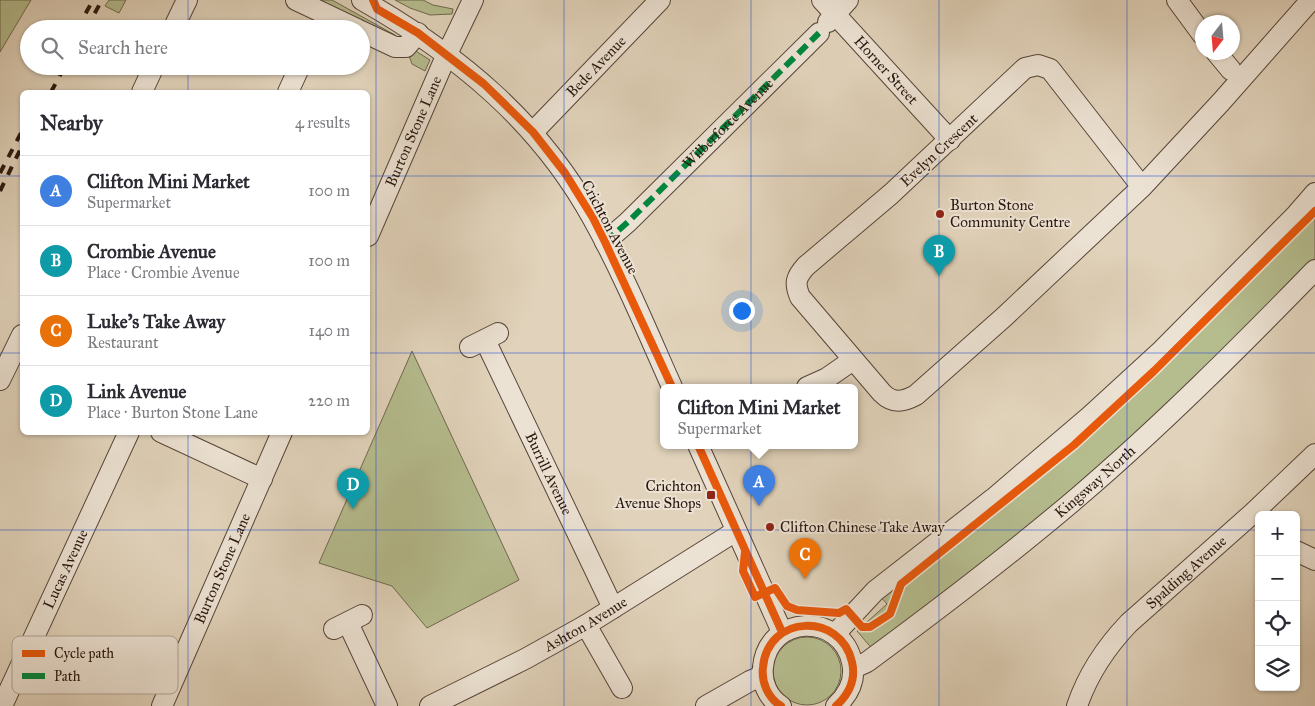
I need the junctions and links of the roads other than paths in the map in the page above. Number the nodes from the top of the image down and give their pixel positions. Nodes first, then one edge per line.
1 (187, 0) edge
2 (296, 0) edge
3 (362, 0) edge
4 (473, 0) edge
5 (660, 0) edge
6 (848, 0) edge
7 (1177, 0) edge
8 (1311, 0) edge
9 (826, 17) edge
10 (177, 20) edge
11 (320, 20) edge
12 (1195, 24) edge
13 (418, 33) junction
14 (370, 34) edge
15 (447, 54) junction
16 (1223, 60) edge
17 (1231, 70) dead end
18 (150, 75) edge
19 (296, 75) edge
20 (143, 90) edge
21 (289, 90) edge
22 (533, 132) junction
23 (950, 140) junction
24 (1142, 186) junction
25 (1315, 193) edge
26 (370, 231) edge
27 (605, 242) junction
28 (1315, 270) edge
29 (484, 340) dead end
30 (20, 346) edge
31 (853, 360) junction
32 (17, 362) edge
33 (0, 380) edge
34 (671, 384) edge
35 (814, 384) edge
36 (128, 435) edge
37 (167, 435) edge
38 (281, 435) edge
39 (700, 449) edge
40 (1315, 454) edge
41 (262, 479) junction
42 (1261, 511) edge
43 (1255, 517) edge
44 (736, 531) junction
45 (1300, 554) edge
46 (1315, 560) edge
47 (612, 608) junction
48 (348, 622) dead end
49 (586, 625) junction
50 (782, 632) junction
51 (835, 634) junction
52 (34, 636) edge
53 (854, 668) junction
54 (178, 670) edge
55 (762, 676) junction
56 (613, 682) dead end
57 (12, 684) edge
58 (167, 694) edge
59 (845, 704) edge
60 (778, 705) edge
61 (2, 706) edge
62 (162, 706) edge
63 (387, 706) edge
64 (430, 706) edge
65 (706, 706) edge
66 (1077, 706) edge

1 - 10 street
2 - 11 street
3 - 13 street, Crichton Avenue
4 - 15 street, Burton Stone Lane
5 - 22 street, Bede Avenue
6 - 9 street, Wilberforce Avenue
7 - 12 street
8 - 24 street, Evelyn Crescent
9 - 23 street, Horner Street
9 - 27 street, Wilberforce Avenue
13 - 14 street
13 - 15 street, Crichton Avenue
15 - 22 street, Crichton Avenue
15 - 26 street, Burton Stone Lane
16 - 17 street
18 - 20 street
19 - 21 street
22 - 27 street, Crichton Avenue
23 - 24 street, Evelyn Crescent
23 - 31 street, Evelyn Crescent
24 - 31 street, Evelyn Crescent
25 - 51 street
27 - 34 street, Crichton Avenue
28 - 53 street, Kingsway North
29 - 47 street, Burrill Avenue
30 - 32 street
31 - 35 street
32 - 33 street
36 - 52 street, Lucas Avenue
37 - 41 street
38 - 41 street, Burton Stone Lane
39 - 44 street
40 - 42 street, Spalding Avenue
41 - 54 street, Burton Stone Lane
43 - 66 street, Spalding Avenue
44 - 47 street, Ashton Avenue
44 - 50 street
45 - 46 street
47 - 49 street, Ashton Avenue
48 - 63 street
49 - 56 street
49 - 64 street, Ashton Avenue
50 - 51 street
50 - 55 street
51 - 53 street
53 - 59 street
55 - 60 street
55 - 65 street
57 - 61 street, Lucas Avenue
58 - 62 street, Burton Stone Lane

